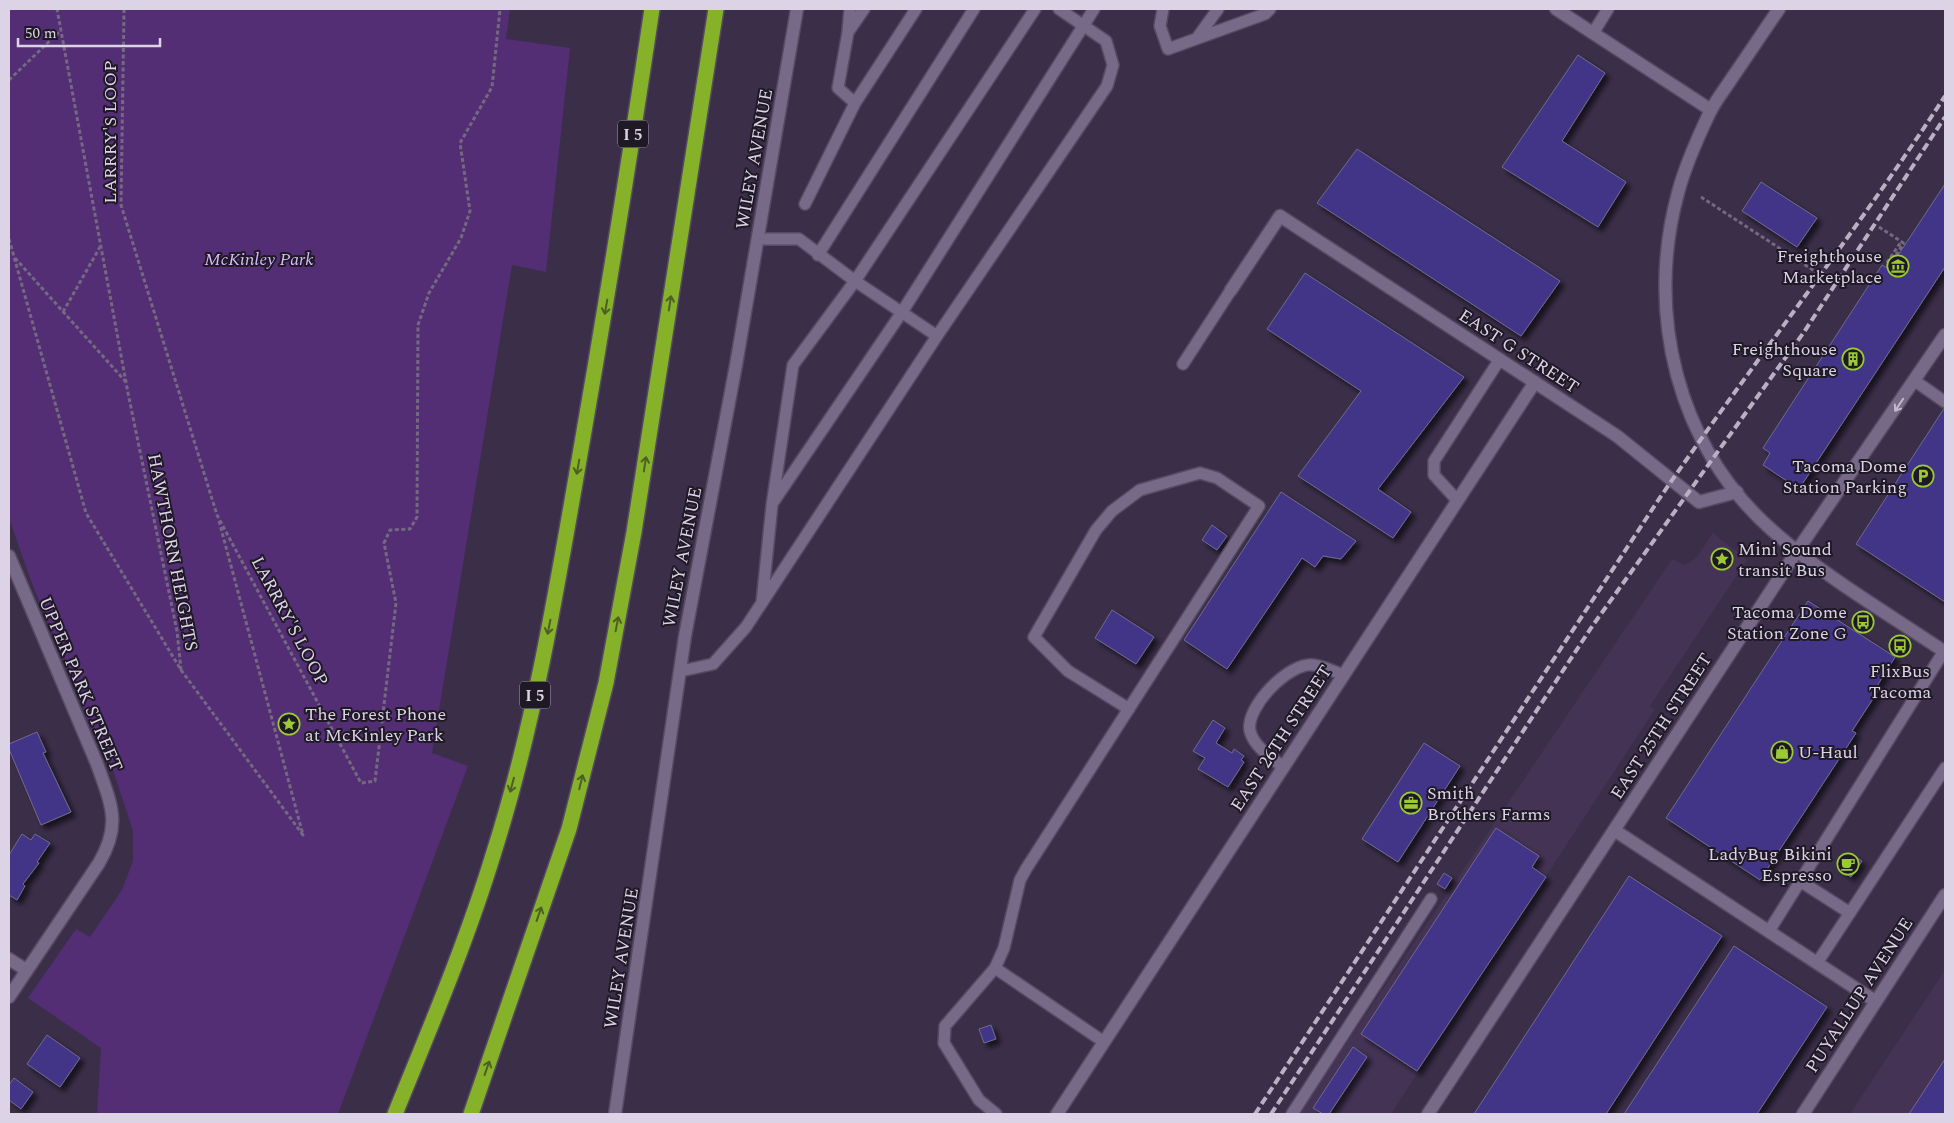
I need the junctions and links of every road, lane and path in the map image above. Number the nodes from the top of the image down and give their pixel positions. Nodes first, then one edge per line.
1 (57, 9) edge
2 (124, 9) edge
3 (500, 9) edge
4 (645, 9) edge
5 (652, 9) edge
6 (716, 9) edge
7 (797, 9) edge
8 (850, 9) edge
9 (864, 9) edge
10 (916, 9) edge
11 (974, 9) edge
12 (1035, 9) edge
13 (1059, 9) edge
14 (1094, 9) edge
15 (1163, 9) edge
16 (1218, 9) edge
17 (1270, 9) edge
18 (1556, 9) edge
19 (1608, 9) edge
20 (1779, 9) edge
21 (1083, 24) junction
22 (60, 32) junction
23 (848, 32) junction
24 (1592, 33) junction
25 (1197, 38) junction
26 (9, 80) edge
27 (855, 103) junction
28 (1711, 110) junction
29 (1701, 197) dead end
30 (806, 204) dead end
31 (1879, 226) dead end
32 (9, 239) edge
33 (758, 239) junction
34 (101, 247) junction
35 (818, 255) junction
36 (14, 257) junction
37 (614, 259) junction
38 (1890, 266) dead end
39 (1816, 272) dead end
40 (855, 281) junction
41 (1231, 290) joint
42 (63, 312) junction
43 (902, 312) junction
44 (1945, 335) edge
45 (937, 336) junction
46 (1500, 359) junction
47 (1182, 364) dead end
48 (1534, 382) junction
49 (1915, 382) junction
50 (126, 383) junction
51 (1945, 402) edge
52 (1737, 492) junction
53 (1457, 500) junction
54 (772, 504) junction
55 (217, 515) junction
56 (1797, 550) junction
57 (9, 556) edge
58 (762, 604) junction
59 (1945, 652) edge
60 (181, 670) junction
61 (680, 671) junction
62 (1344, 675) junction
63 (1128, 709) junction
64 (1283, 767) junction
65 (1945, 768) edge
66 (1614, 830) junction
67 (1800, 881) junction
68 (1945, 894) edge
69 (1431, 899) dead end
70 (1850, 913) junction
71 (1769, 931) junction
72 (9, 959) edge
73 (1817, 963) junction
74 (995, 968) junction
75 (26, 970) junction
76 (9, 997) edge
77 (1875, 1001) junction
78 (1104, 1042) junction
79 (395, 1114) edge
80 (471, 1114) edge
81 (615, 1114) edge
82 (996, 1114) edge
83 (1057, 1114) edge
84 (1292, 1114) edge
85 (1428, 1114) edge
86 (1803, 1114) edge

1 - 22 path, HAWTHORN HEIGHTS
2 - 55 path, LARRRY'S LOOP
3 - 55 path, LARRRY'S LOOP
4 - 37 highway, I 5
5 - 37 highway, I 5
80 -> 6 highway
7 - 33 street, WILEY AVENUE
8 - 23 lane
9 - 23 lane
10 - 27 lane
11 - 35 lane
12 - 40 lane
13 - 21 lane
14 - 21 lane
15 - 25 lane
16 - 25 lane
17 - 25 lane
18 - 24 street
19 - 24 lane
20 - 28 street
21 - 43 lane
21 - 45 lane
22 - 26 path
22 - 34 path, HAWTHORN HEIGHTS
23 - 27 lane
24 - 28 street
27 - 30 lane
28 - 52 street
29 - 39 path
31 - 38 path
32 - 36 path, HAWTHORN HEIGHTS
33 - 35 lane
33 - 61 street, WILEY AVENUE
34 - 42 path
34 - 50 path, HAWTHORN HEIGHTS
35 - 40 lane
36 - 42 path
36 - 60 path, HAWTHORN HEIGHTS
37 -> 79 highway, I 5
40 - 43 lane
40 - 54 lane
41 - 46 street, EAST G STREET
41 - 47 lane
42 - 50 path
43 - 45 lane
43 - 54 lane
44 - 49 street, EAST 25TH STREET
45 - 58 lane
46 - 48 street, EAST G STREET
46 - 53 lane
48 - 52 street, EAST G STREET
48 - 53 street, EAST 26TH STREET
49 - 51 lane
49 -> 56 street, EAST 25TH STREET
50 - 60 path, HAWTHORN HEIGHTS
52 - 56 street
53 - 62 street, EAST 26TH STREET
54 - 58 lane
55 - 60 path
56 - 59 street
56 - 66 street, EAST 25TH STREET
57 - 75 street, UPPER PARK STREET
58 - 61 lane
59 - 67 lane
61 - 81 street, WILEY AVENUE
62 - 64 street, EAST 26TH STREET
62 - 64 lane
63 - 63 lane
63 - 74 lane
64 - 78 street, EAST 26TH STREET
65 - 70 lane
66 - 71 street
66 - 85 street, EAST 25TH STREET
67 - 70 lane
67 - 71 lane
68 - 77 street, PUYALLUP AVENUE
69 - 84 lane
70 - 73 lane
71 - 73 street
72 - 75 street
73 - 77 street
74 - 78 lane
74 - 82 lane
75 - 76 street
77 - 86 street, PUYALLUP AVENUE
78 - 83 street, EAST 26TH STREET

